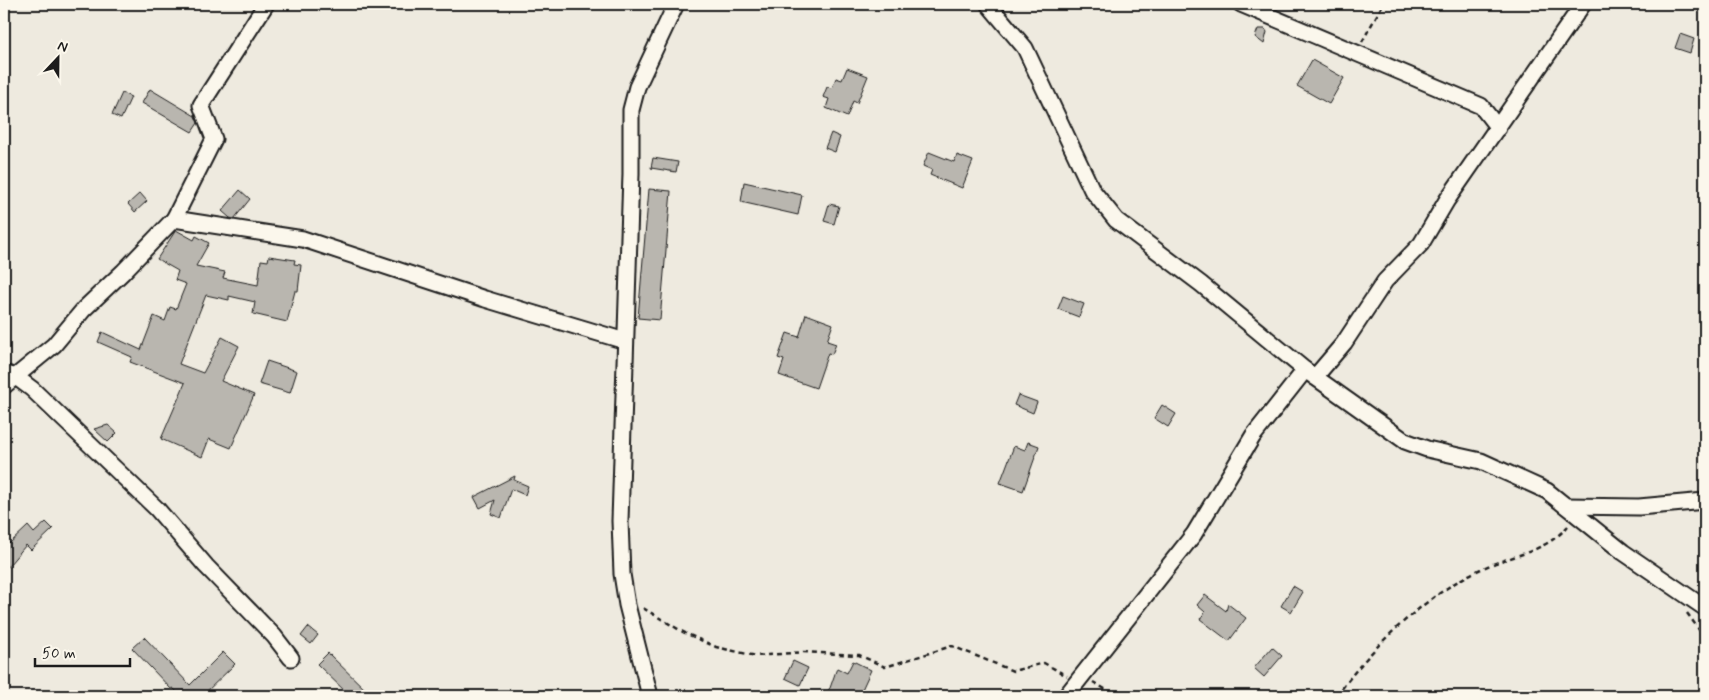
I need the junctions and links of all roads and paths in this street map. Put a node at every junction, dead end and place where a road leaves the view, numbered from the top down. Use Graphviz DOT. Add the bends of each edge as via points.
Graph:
graph roads {
  1 [pos="266,4"];
  2 [pos="676,4"];
  3 [pos="988,4"];
  4 [pos="1240,4"];
  5 [pos="1383,4"];
  6 [pos="1583,4"];
  7 [pos="1348,51"];
  8 [pos="1498,128"];
  9 [pos="174,219"];
  10 [pos="625,341"];
  11 [pos="1310,373"];
  12 [pos="8,379"];
  13 [pos="1705,501"];
  14 [pos="1572,511"];
  15 [pos="626,599"];
  16 [pos="1705,608"];
  17 [pos="290,658"];
  18 [pos="1079,679"];
  19 [pos="650,696"];
  20 [pos="1066,696"];
  21 [pos="1117,696"];
  22 [pos="1337,696"];
  1 -- 9 [label="street" via="201,105 214,139"];
  2 -- 10 [label="street" via="637,87 631,110"];
  3 -- 11 [label="street" via="1025,48 1092,190 1116,220"];
  4 -- 7 [label="street"];
  5 -- 7 [label="path" via="1362,42"];
  6 -- 8 [label="street"];
  7 -- 8 [label="street" via="1481,106"];
  8 -- 11 [label="street" via="1447,200 1422,244 1385,281 1344,343"];
  9 -- 10 [label="street" via="302,239"];
  9 -- 12 [label="street" via="84,309 54,345"];
  10 -- 15 [label="street" via="620,521"];
  11 -- 14 [label="street" via="1406,441 1481,461 1548,491"];
  11 -- 18 [label="street" via="1254,436 1194,534"];
  12 -- 17 [label="street" via="32,389 157,509 206,566 274,636"];
  13 -- 14 [label="street"];
  14 -- 16 [label="street" via="1623,552"];
  14 -- 22 [label="path" via="1556,539 1527,554 1482,568 1434,596 1378,647"];
  15 -- 18 [label="path" via="683,632 716,646 756,656 804,652 859,655 885,667 952,646 1013,671 1044,663"];
  15 -- 19 [label="street"];
  18 -- 20 [label="street"];
  18 -- 21 [label="path"];
}
